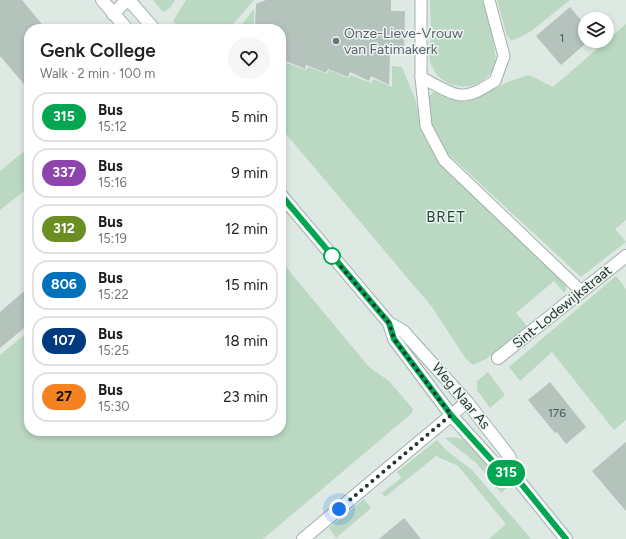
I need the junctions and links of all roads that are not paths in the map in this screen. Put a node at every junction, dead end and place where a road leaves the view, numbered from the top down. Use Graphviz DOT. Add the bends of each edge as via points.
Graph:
graph roads {
  1 [pos="102,0"];
  2 [pos="128,0"];
  3 [pos="421,0"];
  4 [pos="489,0"];
  5 [pos="113,14"];
  6 [pos="122,24"];
  7 [pos="150,24"];
  8 [pos="421,77"];
  9 [pos="286,201"];
  10 [pos="626,256"];
  11 [pos="582,292"];
  12 [pos="389,323"];
  13 [pos="498,358"];
  14 [pos="467,402"];
  15 [pos="451,415"];
  16 [pos="519,481"];
  17 [pos="303,539"];
  18 [pos="566,539"];
  1 -- 5 [label="main road"];
  2 -- 5 [label="main road"];
  2 -- 7 [label="main road"];
  3 -- 8 [label="lane"];
  4 -- 8 [label="lane" via="504,56 495,81 476,92 460,95"];
  5 -- 6 [label="main road"];
  8 -- 11 [label="lane" via="426,126 444,160"];
  9 -- 12 [label="main road, Weg Naar As"];
  10 -- 11 [label="main road, Sint-Lodewijkstraat"];
  11 -- 13 [label="main road, Sint-Lodewijkstraat"];
  12 -- 14 [label="main road, Weg Naar As" via="403,331"];
  12 -- 15 [label="main road, Weg Naar As" via="394,339"];
  14 -- 15 [label="main road"];
  14 -- 16 [label="main road, Weg Naar As" via="509,456"];
  15 -- 16 [label="main road, Weg Naar As" via="497,466"];
  15 -- 17 [label="main road"];
  16 -- 18 [label="main road, Weg Naar As"];
}
